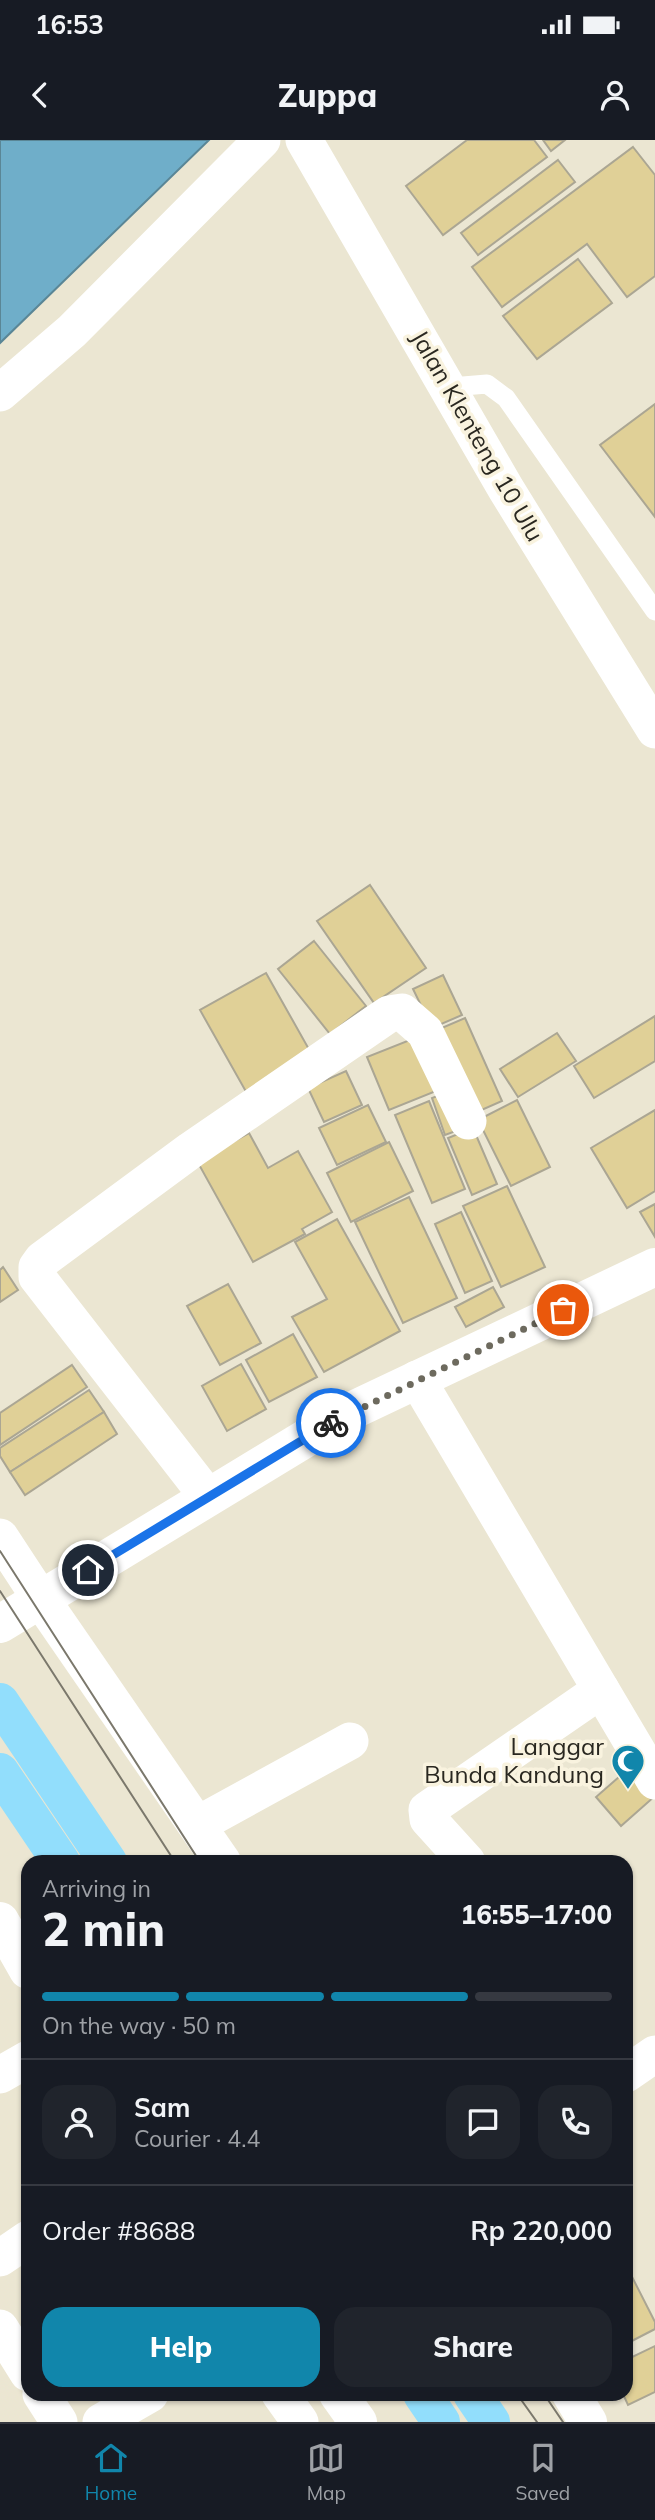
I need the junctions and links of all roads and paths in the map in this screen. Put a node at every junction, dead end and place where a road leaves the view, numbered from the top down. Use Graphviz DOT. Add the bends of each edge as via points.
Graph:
graph roads {
  1 [pos="262,140"];
  2 [pos="304,140"];
  3 [pos="450,392"];
  4 [pos="0,393"];
  5 [pos="655,611"];
  6 [pos="655,730"];
  7 [pos="468,1121"];
  8 [pos="655,1267"];
  9 [pos="417,1379"];
  10 [pos="208,1497"];
  11 [pos="0,1537"];
  12 [pos="40,1598"];
  13 [pos="0,1625"];
  14 [pos="601,1690"];
  15 [pos="0,1702"];
  16 [pos="350,1741"];
  17 [pos="0,1772"];
  18 [pos="655,1781"];
  19 [pos="197,1825"];
  20 [pos="56,1855"];
  21 [pos="103,1855"];
  22 [pos="217,1855"];
  23 [pos="461,1855"];
  24 [pos="0,1921"];
  25 [pos="21,1958"];
  26 [pos="21,2063"];
  27 [pos="0,2076"];
  28 [pos="21,2244"];
  29 [pos="0,2258"];
  30 [pos="0,2328"];
  31 [pos="21,2362"];
  32 [pos="46,2401"];
  33 [pos="138,2401"];
  34 [pos="285,2401"];
  35 [pos="343,2401"];
  36 [pos="427,2401"];
  37 [pos="477,2401"];
  38 [pos="575,2401"];
  39 [pos="59,2422"];
  40 [pos="101,2422"];
  41 [pos="300,2422"];
  42 [pos="358,2422"];
  43 [pos="441,2422"];
  44 [pos="491,2422"];
  45 [pos="587,2422"];
  1 -- 4 [label="street" via="72,331"];
  2 -- 3 [label="street, Jalan Klenteng 10 Ulu"];
  3 -- 5 [label="lane" via="487,384 506,398"];
  3 -- 6 [label="street, Jalan Klenteng 10 Ulu"];
  7 -- 10 [label="street" via="425,1032 402,1012 388,1014 42,1260 37,1277"];
  8 -- 9 [label="street"];
  9 -- 10 [label="street" via="349,1412"];
  9 -- 14 [label="street"];
  10 -- 12 [label="street"];
  11 -- 12 [label="street"];
  12 -- 13 [label="street"];
  12 -- 19 [label="street"];
  14 -- 18 [label="street"];
  14 -- 23 [label="street" via="428,1810 428,1819"];
  15 -- 21 [label="highway"];
  16 -- 19 [label="street"];
  17 -- 20 [label="highway"];
  19 -- 22 [label="street"];
  24 -- 25 [label="street"];
  26 -- 27 [label="street"];
  28 -- 29 [label="street"];
  30 -- 31 [label="street"];
  32 -- 39 [label="street"];
  33 -- 40 [label="street"];
  34 -- 41 [label="street"];
  35 -- 42 [label="street"];
  36 -- 43 [label="highway"];
  37 -- 44 [label="highway"];
  38 -- 45 [label="street"];
}
